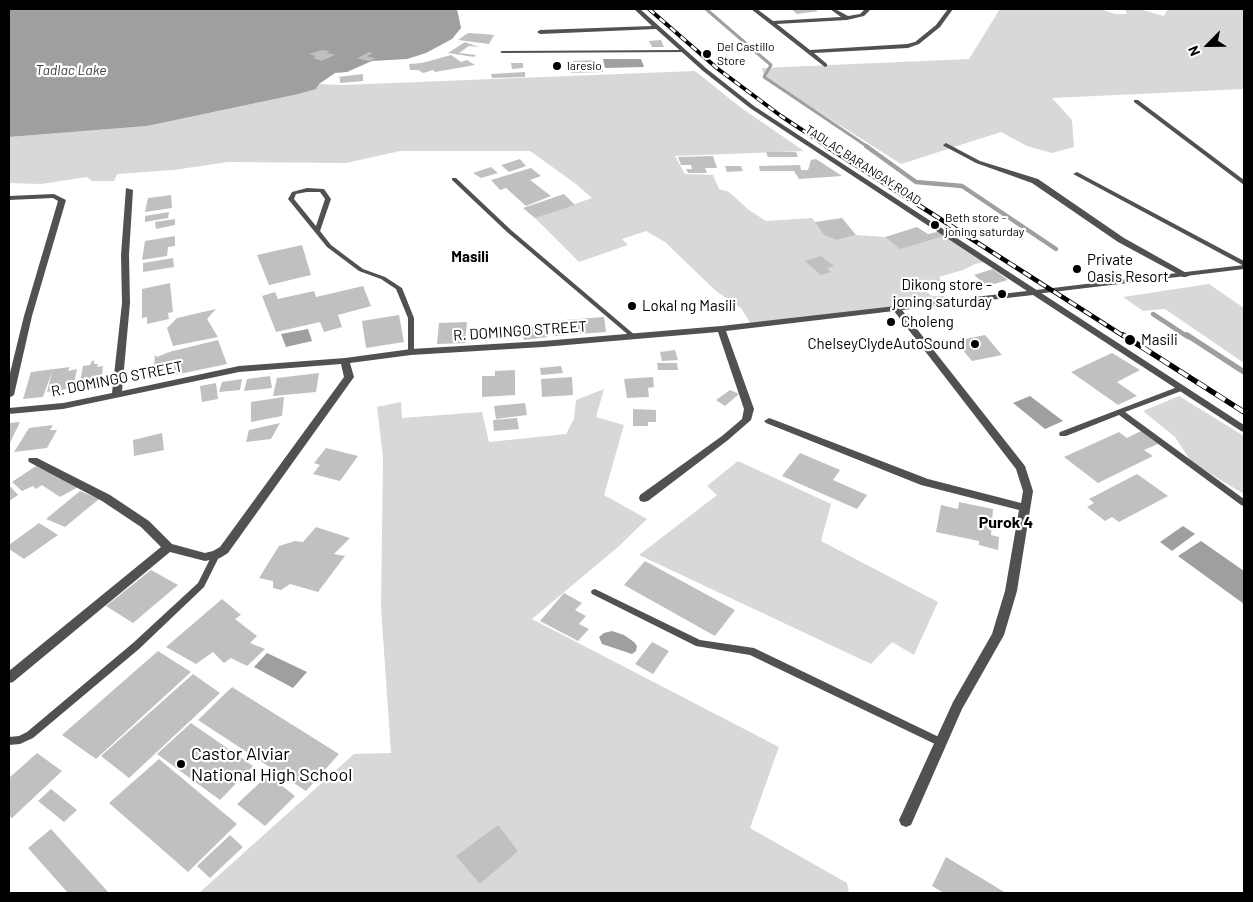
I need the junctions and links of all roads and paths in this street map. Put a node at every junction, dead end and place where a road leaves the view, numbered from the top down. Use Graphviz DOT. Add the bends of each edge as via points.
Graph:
graph roads {
  1 [pos="637,9"];
  2 [pos="754,9"];
  3 [pos="832,9"];
  4 [pos="868,9"];
  5 [pos="950,9"];
  6 [pos="847,18"];
  7 [pos="773,23"];
  8 [pos="657,27"];
  9 [pos="540,32"];
  10 [pos="683,51"];
  11 [pos="502,52"];
  12 [pos="810,52"];
  13 [pos="825,65"];
  14 [pos="1136,101"];
  15 [pos="946,146"];
  16 [pos="1077,174"];
  17 [pos="454,179"];
  18 [pos="1244,183"];
  19 [pos="129,190"];
  20 [pos="9,198"];
  21 [pos="317,231"];
  22 [pos="1244,266"];
  23 [pos="1186,275"];
  24 [pos="1036,292"];
  25 [pos="897,309"];
  26 [pos="721,329"];
  27 [pos="634,337"];
  28 [pos="411,352"];
  29 [pos="345,361"];
  30 [pos="1182,388"];
  31 [pos="117,394"];
  32 [pos="9,395"];
  33 [pos="9,411"];
  34 [pos="1120,412"];
  35 [pos="770,421"];
  36 [pos="1244,429"];
  37 [pos="1063,434"];
  38 [pos="33,460"];
  39 [pos="644,498"];
  40 [pos="1244,503"];
  41 [pos="1026,508"];
  42 [pos="168,546"];
  43 [pos="216,555"];
  44 [pos="595,592"];
  45 [pos="9,678"];
  46 [pos="9,741"];
  47 [pos="940,742"];
  48 [pos="906,820"];
  1 -- 8 [label="street, TADLAC BARANGAY ROAD"];
  2 -- 7 [label="street"];
  3 -- 6 [label="street"];
  4 -- 6 [label="street" via="862,15"];
  5 -- 12 [label="street" via="938,26 908,46"];
  6 -- 7 [label="street"];
  7 -- 12 [label="street"];
  8 -- 9 [label="street"];
  8 -- 10 [label="street, TADLAC BARANGAY ROAD"];
  10 -- 11 [label="lane"];
  10 -- 24 [label="street, TADLAC BARANGAY ROAD" via="752,107"];
  12 -- 13 [label="street"];
  14 -- 18 [label="street"];
  15 -- 23 [label="street" via="978,162 1035,181 1121,240"];
  16 -- 22 [label="street"];
  17 -- 27 [label="lane" via="509,231"];
  19 -- 31 [label="street" via="126,303"];
  20 -- 32 [label="street" via="54,196 62,200"];
  21 -- 21 [label="lane" via="328,199 322,190 294,194 291,199"];
  21 -- 28 [label="lane" via="328,246 360,270 399,288 411,318"];
  22 -- 23 [label="street, R. DOMINGO STREET"];
  23 -- 24 [label="street, R. DOMINGO STREET"];
  24 -- 25 [label="street, R. DOMINGO STREET"];
  24 -- 30 [label="street, TADLAC BARANGAY ROAD"];
  25 -- 26 [label="street, R. DOMINGO STREET"];
  25 -- 41 [label="street" via="1021,468 1028,491"];
  26 -- 27 [label="street, R. DOMINGO STREET"];
  26 -- 39 [label="street" via="749,409 746,420"];
  27 -- 28 [label="street, R. DOMINGO STREET"];
  28 -- 29 [label="street, R. DOMINGO STREET"];
  29 -- 31 [label="street, R. DOMINGO STREET" via="239,369"];
  29 -- 43 [label="street" via="349,378 224,550"];
  30 -- 34 [label="lane"];
  30 -- 36 [label="street, TADLAC BARANGAY ROAD"];
  31 -- 33 [label="street, R. DOMINGO STREET" via="63,406"];
  34 -- 37 [label="lane"];
  34 -- 40 [label="lane"];
  35 -- 41 [label="street" via="925,482"];
  38 -- 42 [label="street" via="114,503 145,524"];
  41 -- 47 [label="street" via="998,635"];
  42 -- 43 [label="street" via="205,557"];
  42 -- 45 [label="street"];
  43 -- 46 [label="lane" via="201,585 136,646 30,735"];
  44 -- 47 [label="lane" via="699,643 750,651"];
  47 -- 48 [label="street"];
}
